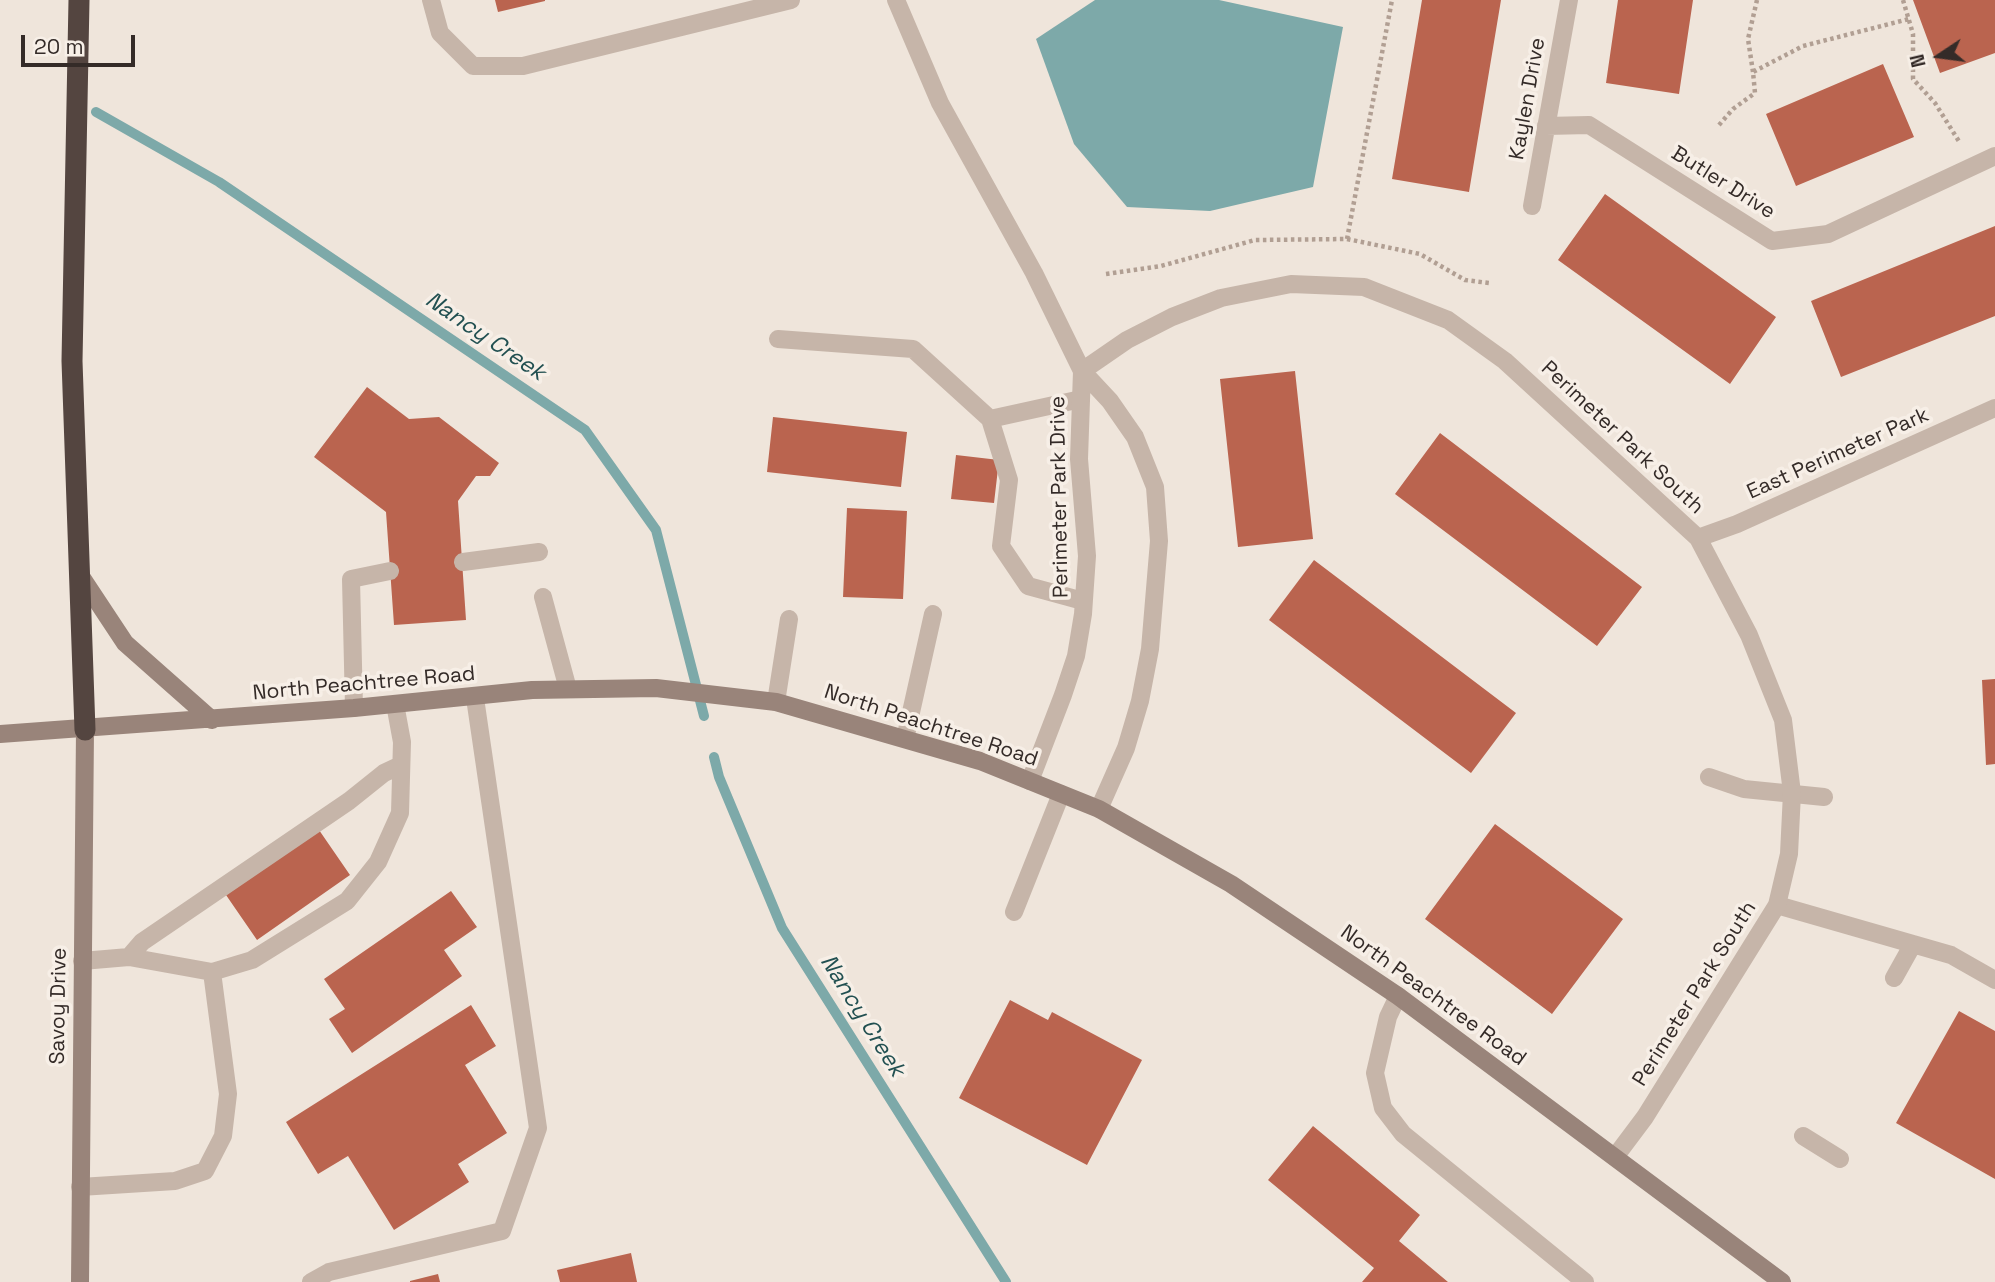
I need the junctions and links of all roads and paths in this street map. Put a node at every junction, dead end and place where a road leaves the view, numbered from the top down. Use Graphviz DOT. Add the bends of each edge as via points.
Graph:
graph roads {
  1 [pos="79,0"];
  2 [pos="431,0"];
  3 [pos="791,0"];
  4 [pos="897,0"];
  5 [pos="1392,0"];
  6 [pos="1569,0"];
  7 [pos="1757,0"];
  8 [pos="1903,0"];
  9 [pos="1909,19"];
  10 [pos="1753,72"];
  11 [pos="1719,125"];
  12 [pos="1546,126"];
  13 [pos="1964,150"];
  14 [pos="1995,156"];
  15 [pos="1532,206"];
  16 [pos="1347,239"];
  17 [pos="1105,274"];
  18 [pos="1489,283"];
  19 [pos="778,340"];
  20 [pos="1082,371"];
  21 [pos="1081,399"];
  22 [pos="1995,408"];
  23 [pos="990,419"];
  24 [pos="1698,538"];
  25 [pos="539,552"];
  26 [pos="463,562"];
  27 [pos="390,571"];
  28 [pos="80,575"];
  29 [pos="543,597"];
  30 [pos="1083,601"];
  31 [pos="933,614"];
  32 [pos="789,619"];
  33 [pos="568,689"];
  34 [pos="475,698"];
  35 [pos="776,702"];
  36 [pos="395,704"];
  37 [pos="354,708"];
  38 [pos="212,720"];
  39 [pos="85,730"];
  40 [pos="0,734"];
  41 [pos="905,739"];
  42 [pos="401,765"];
  43 [pos="1709,777"];
  44 [pos="1030,781"];
  45 [pos="1792,793"];
  46 [pos="1061,794"];
  47 [pos="1824,797"];
  48 [pos="1099,809"];
  49 [pos="1777,905"];
  50 [pos="1014,912"];
  51 [pos="1913,944"];
  52 [pos="129,957"];
  53 [pos="82,961"];
  54 [pos="212,972"];
  55 [pos="1894,978"];
  56 [pos="1995,980"];
  57 [pos="1398,996"];
  58 [pos="1803,1136"];
  59 [pos="1615,1157"];
  60 [pos="1840,1159"];
  61 [pos="80,1187"];
  62 [pos="80,1282"];
  63 [pos="312,1282"];
  64 [pos="1585,1282"];
  65 [pos="1782,1282"];
  1 -- 28 [label="highway" via="72,361"];
  2 -- 3 [label="street" via="440,33 473,66 523,66"];
  4 -- 20 [label="street, Perimeter Park Drive" via="940,103"];
  5 -- 16 [label="path"];
  6 -- 12 [label="street, Kaylen Drive"];
  7 -- 10 [label="path" via="1748,39"];
  8 -- 9 [label="path"];
  9 -- 10 [label="path" via="1804,46"];
  9 -- 13 [label="path" via="1913,79 1935,103"];
  10 -- 11 [label="path" via="1755,93"];
  12 -- 14 [label="street, Butler Drive" via="1589,125 1772,241 1828,234"];
  12 -- 15 [label="street, Kaylen Drive"];
  16 -- 17 [label="path" via="1255,240 1161,266"];
  16 -- 18 [label="path" via="1420,254 1465,280"];
  19 -- 23 [label="street" via="913,349"];
  20 -- 21 [label="street, Perimeter Park Drive"];
  20 -- 24 [label="street, Perimeter Park South" via="1127,340 1222,298 1291,284 1364,287 1448,320 1505,361"];
  20 -- 48 [label="street, Perimeter Park Drive" via="1110,401 1147,462 1155,487 1159,541 1157,594 1140,701 1126,748"];
  21 -- 23 [label="street"];
  21 -- 30 [label="street, Perimeter Park Drive" via="1079,458 1087,556"];
  22 -- 24 [label="street, East Perimeter Park"];
  23 -- 30 [label="street" via="1009,480 1001,546 1028,586"];
  24 -- 45 [label="street, Perimeter Park South" via="1749,635 1783,720"];
  25 -- 26 [label="street"];
  27 -- 37 [label="street" via="351,579"];
  28 -- 38 [label="street" via="125,643"];
  28 -- 39 [label="highway"];
  29 -- 33 [label="street"];
  30 -- 44 [label="street, Perimeter Park Drive" via="1076,656"];
  31 -- 41 [label="street"];
  32 -- 35 [label="street"];
  33 -- 34 [label="street, North Peachtree Road"];
  33 -- 35 [label="street, North Peachtree Road" via="671,689"];
  34 -- 36 [label="street, North Peachtree Road"];
  34 -- 63 [label="street" via="538,1128 502,1231 329,1272"];
  35 -- 41 [label="street, North Peachtree Road"];
  36 -- 37 [label="street, North Peachtree Road"];
  36 -- 42 [label="street"];
  37 -- 38 [label="street, North Peachtree Road"];
  38 -- 39 [label="street, North Peachtree Road"];
  39 -- 40 [label="street, North Peachtree Road"];
  39 -- 53 [label="street, Savoy Drive"];
  41 -- 44 [label="street, North Peachtree Road"];
  42 -- 52 [label="street" via="384,772 142,942"];
  42 -- 54 [label="street" via="400,813 378,862 347,901 252,960"];
  43 -- 45 [label="street" via="1744,789"];
  44 -- 46 [label="street, North Peachtree Road"];
  45 -- 47 [label="street"];
  45 -- 49 [label="street, Perimeter Park South" via="1789,854"];
  46 -- 48 [label="street, North Peachtree Road"];
  46 -- 50 [label="street"];
  48 -- 57 [label="street, North Peachtree Road" via="1231,884"];
  49 -- 51 [label="street"];
  49 -- 59 [label="street, Perimeter Park South" via="1645,1117"];
  51 -- 55 [label="street"];
  51 -- 56 [label="street" via="1951,955"];
  52 -- 53 [label="street"];
  52 -- 54 [label="street"];
  53 -- 61 [label="street, Savoy Drive"];
  54 -- 61 [label="street" via="228,1094 223,1136 205,1171 175,1181"];
  57 -- 59 [label="street, North Peachtree Road"];
  57 -- 64 [label="street" via="1374,1073 1383,1108 1403,1133"];
  58 -- 60 [label="street"];
  59 -- 65 [label="street, North Peachtree Road"];
  61 -- 62 [label="street, Savoy Drive"];
}
